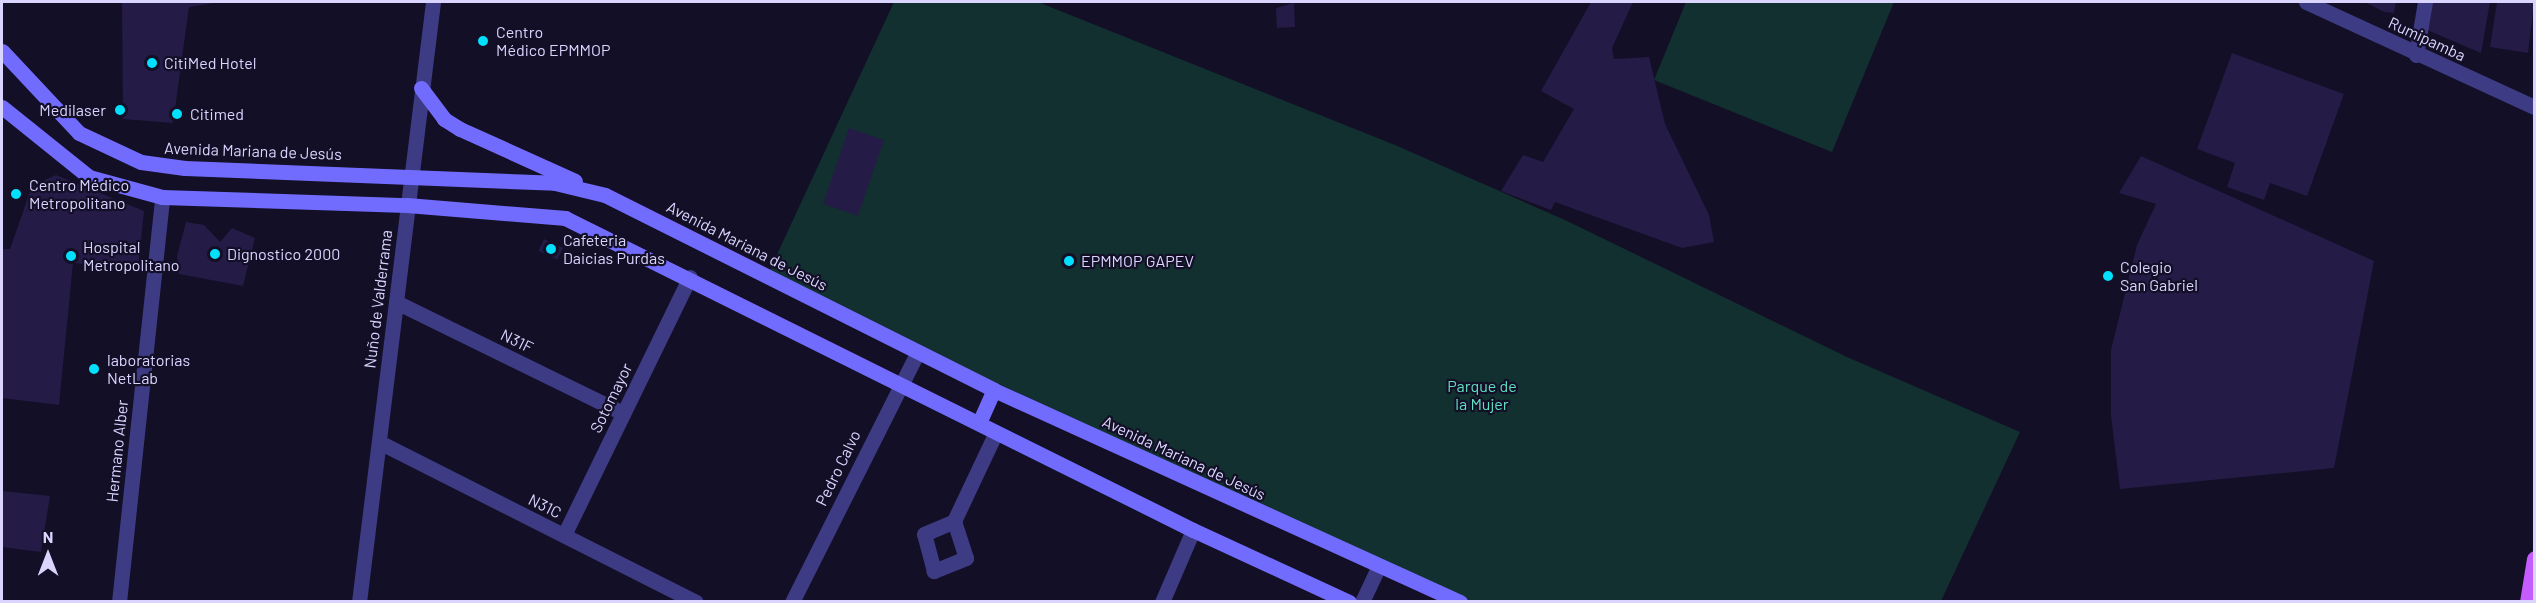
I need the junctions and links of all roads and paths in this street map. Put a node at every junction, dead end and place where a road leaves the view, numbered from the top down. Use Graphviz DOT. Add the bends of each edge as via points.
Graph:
graph roads {
  1 [pos="433,2"];
  2 [pos="2306,2"];
  3 [pos="2425,2"];
  4 [pos="2,51"];
  5 [pos="2416,55"];
  6 [pos="421,88"];
  7 [pos="2,107"];
  8 [pos="2535,107"];
  9 [pos="411,175"];
  10 [pos="605,195"];
  11 [pos="162,197"];
  12 [pos="407,205"];
  13 [pos="690,277"];
  14 [pos="396,302"];
  15 [pos="918,352"];
  16 [pos="900,384"];
  17 [pos="994,390"];
  18 [pos="623,413"];
  19 [pos="979,423"];
  20 [pos="996,432"];
  21 [pos="379,442"];
  22 [pos="954,521"];
  23 [pos="1193,530"];
  24 [pos="564,535"];
  25 [pos="2535,559"];
  26 [pos="1378,567"];
  27 [pos="119,602"];
  28 [pos="359,602"];
  29 [pos="696,602"];
  30 [pos="792,602"];
  31 [pos="1162,602"];
  32 [pos="1349,602"];
  33 [pos="1362,602"];
  34 [pos="1460,602"];
  35 [pos="2527,602"];
  1 -- 6 [label="street, Nuño de Valderrama"];
  2 -- 5 [label="street, Rumipamba"];
  3 -- 5 [label="street"];
  4 -- 9 [label="main road, Avenida Mariana de Jesús" via="79,133 120,156 185,168"];
  5 -- 8 [label="street, Rumipamba"];
  6 -- 9 [label="street, Nuño de Valderrama"];
  6 -- 10 [label="main road" via="444,119 460,129"];
  7 -- 11 [label="main road" via="89,177"];
  9 -- 10 [label="main road, Avenida Mariana de Jesús" via="555,183"];
  9 -- 12 [label="street, Nuño de Valderrama"];
  10 -- 15 [label="main road, Avenida Mariana de Jesús"];
  11 -- 12 [label="main road"];
  11 -- 27 [label="street, Hermano Alber"];
  12 -- 13 [label="main road" via="565,218"];
  12 -- 14 [label="street, Nuño de Valderrama"];
  13 -- 16 [label="main road"];
  13 -- 18 [label="street, Sotomayor"];
  14 -- 18 [label="street, N31F"];
  14 -- 21 [label="street, Nuño de Valderrama"];
  15 -- 16 [label="street, Pedro Calvo"];
  15 -- 17 [label="main road, Avenida Mariana de Jesús"];
  16 -- 19 [label="main road"];
  16 -- 30 [label="street, Pedro Calvo"];
  17 -- 19 [label="main road"];
  17 -- 26 [label="main road, Avenida Mariana de Jesús"];
  18 -- 24 [label="street, Sotomayor"];
  19 -- 20 [label="main road"];
  20 -- 22 [label="street"];
  20 -- 23 [label="main road"];
  21 -- 24 [label="street, N31C"];
  21 -- 28 [label="street, Nuño de Valderrama"];
  23 -- 31 [label="street"];
  23 -- 32 [label="main road"];
  24 -- 29 [label="street, N31C"];
  25 -- 35 [label="main road"];
  26 -- 33 [label="street"];
  26 -- 34 [label="main road, Avenida Mariana de Jesús"];
}
